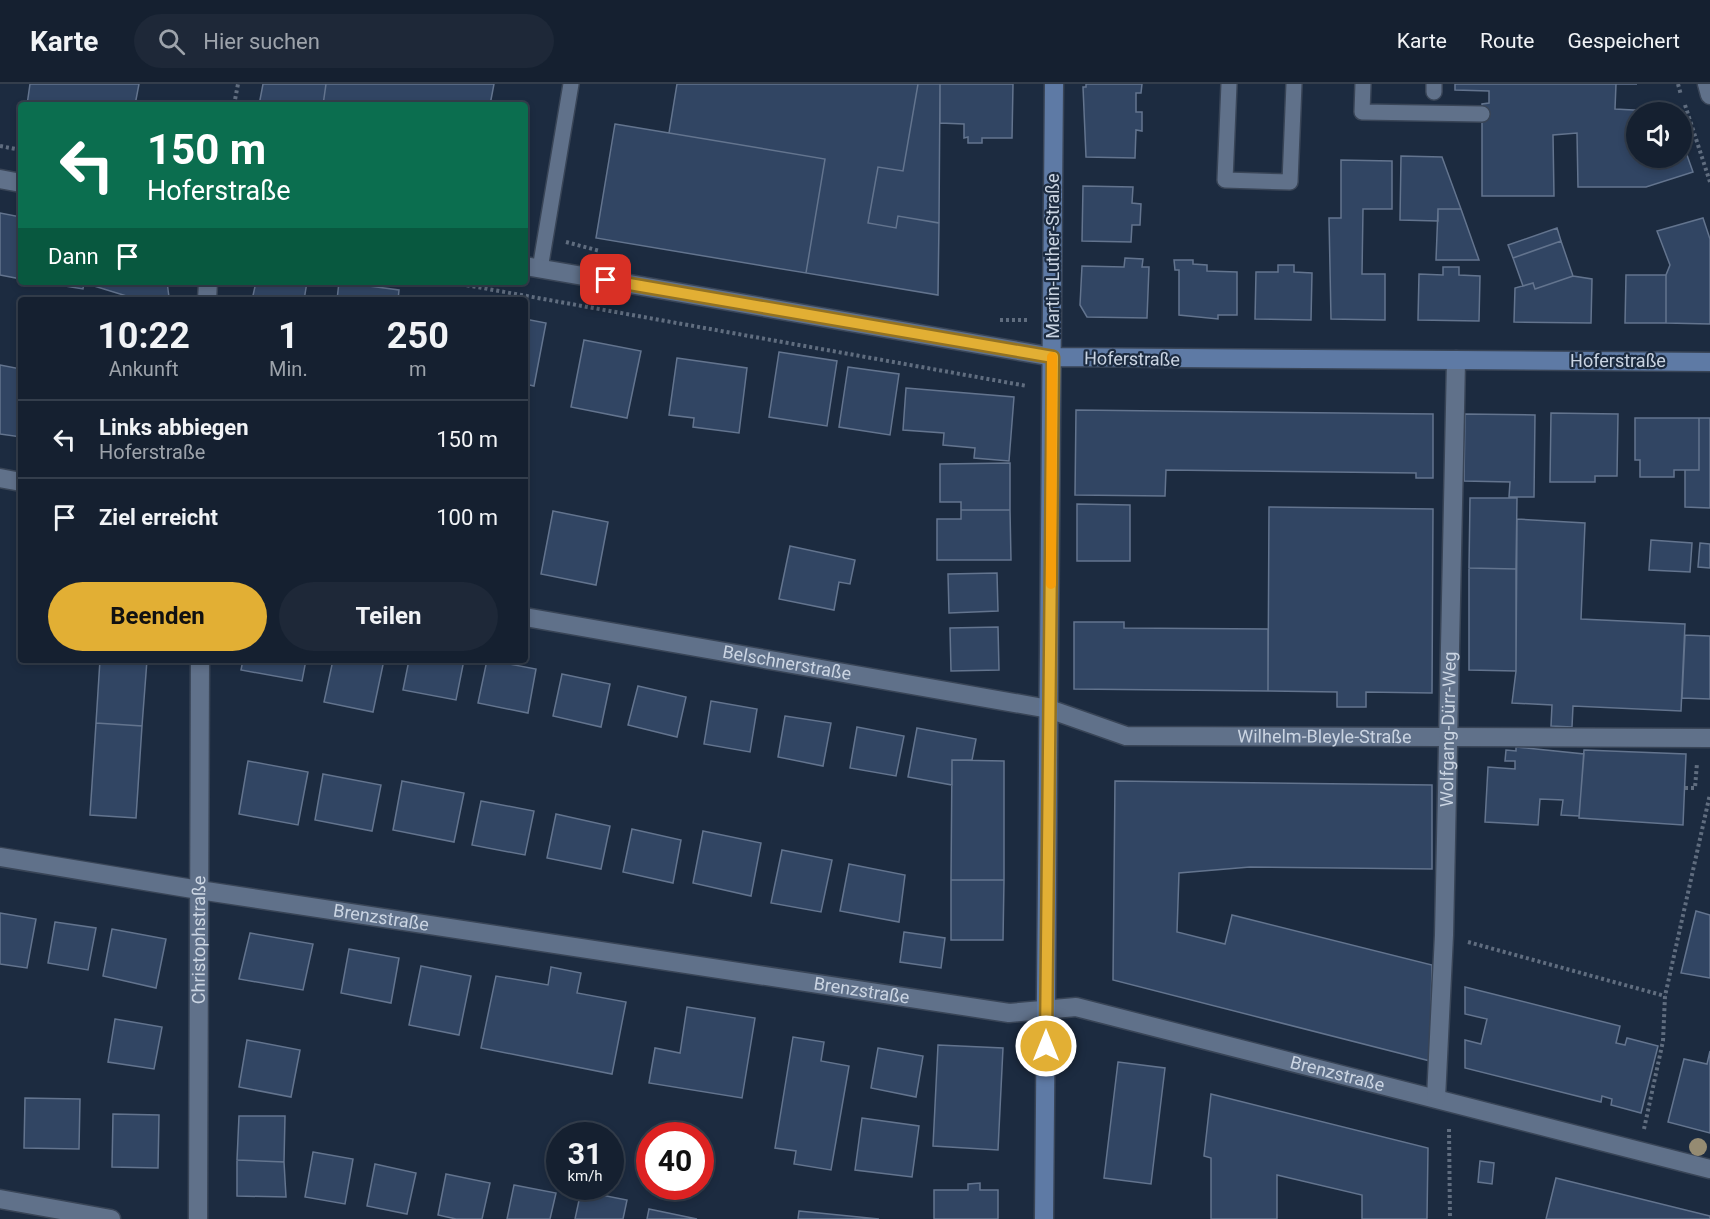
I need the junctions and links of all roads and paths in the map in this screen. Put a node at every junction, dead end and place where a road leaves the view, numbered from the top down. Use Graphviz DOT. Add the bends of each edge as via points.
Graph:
graph roads {
  1 [pos="237,84"];
  2 [pos="572,84"];
  3 [pos="1054,84"];
  4 [pos="1229,84"];
  5 [pos="1294,84"];
  6 [pos="1363,84"];
  7 [pos="1678,84"];
  8 [pos="1707,84"];
  9 [pos="1710,95"];
  10 [pos="234,102"];
  11 [pos="1482,114"];
  12 [pos="0,146"];
  13 [pos="18,149"];
  14 [pos="0,179"];
  15 [pos="18,182"];
  16 [pos="1710,182"];
  17 [pos="545,236"];
  18 [pos="610,253"];
  19 [pos="532,268"];
  20 [pos="466,285"];
  21 [pos="1053,318"];
  22 [pos="999,320"];
  23 [pos="1053,357"];
  24 [pos="1456,360"];
  25 [pos="1710,362"];
  26 [pos="1053,391"];
  27 [pos="0,478"];
  28 [pos="18,481"];
  29 [pos="528,617"];
  30 [pos="201,663"];
  31 [pos="1049,709"];
  32 [pos="1448,737"];
  33 [pos="1710,738"];
  34 [pos="1698,752"];
  35 [pos="1685,788"];
  36 [pos="1710,794"];
  37 [pos="0,857"];
  38 [pos="199,890"];
  39 [pos="1444,935"];
  40 [pos="1665,996"];
  41 [pos="1046,1008"];
  42 [pos="1442,1099"];
  43 [pos="1639,1150"];
  44 [pos="1710,1169"];
  45 [pos="0,1200"];
  46 [pos="111,1219"];
  47 [pos="198,1219"];
  48 [pos="1044,1219"];
  49 [pos="1450,1219"];
  1 -- 10 [label="path"];
  2 -- 17 [label="lane"];
  3 -- 21 [label="street, Martin-Luther-Straße"];
  4 -- 5 [label="lane" via="1225,180 1290,182"];
  6 -- 11 [label="lane" via="1362,112"];
  7 -- 16 [label="path"];
  8 -- 9 [label="street"];
  12 -- 13 [label="path"];
  14 -- 15 [label="street"];
  17 -- 18 [label="path"];
  17 -- 19 [label="lane"];
  19 -- 23 [label="street, Hoferstraße"];
  20 -- 26 [label="path"];
  21 -- 22 [label="path"];
  21 -- 23 [label="street, Martin-Luther-Straße"];
  23 -- 24 [label="street, Hoferstraße"];
  23 -- 26 [label="street, Martin-Luther-Straße"];
  24 -- 25 [label="street, Hoferstraße"];
  24 -- 32 [label="street, Wolfgang-Dürr-Weg"];
  26 -- 31 [label="street, Martin-Luther-Straße"];
  27 -- 28 [label="street"];
  29 -- 31 [label="street, Belschnerstraße"];
  30 -- 38 [label="street, Christophstraße"];
  31 -- 32 [label="street, Wilhelm-Bleyle-Straße" via="1126,736"];
  31 -- 41 [label="street, Martin-Luther-Straße"];
  32 -- 33 [label="street, Wilhelm-Bleyle-Straße"];
  32 -- 39 [label="street, Wolfgang-Dürr-Weg"];
  34 -- 35 [label="path" via="1695,788"];
  36 -- 40 [label="path"];
  37 -- 38 [label="street, Brenzstraße"];
  38 -- 41 [label="street, Brenzstraße" via="1010,1013"];
  38 -- 47 [label="street, Christophstraße"];
  39 -- 40 [label="path"];
  39 -- 42 [label="street, Wolfgang-Dürr-Weg"];
  40 -- 43 [label="path" via="1663,1041"];
  41 -- 42 [label="street, Brenzstraße" via="1076,1007"];
  41 -- 48 [label="street, Martin-Luther-Straße"];
  42 -- 43 [label="street, Brenzstraße"];
  42 -- 49 [label="path"];
  43 -- 44 [label="street, Brenzstraße"];
  45 -- 46 [label="street"];
}
